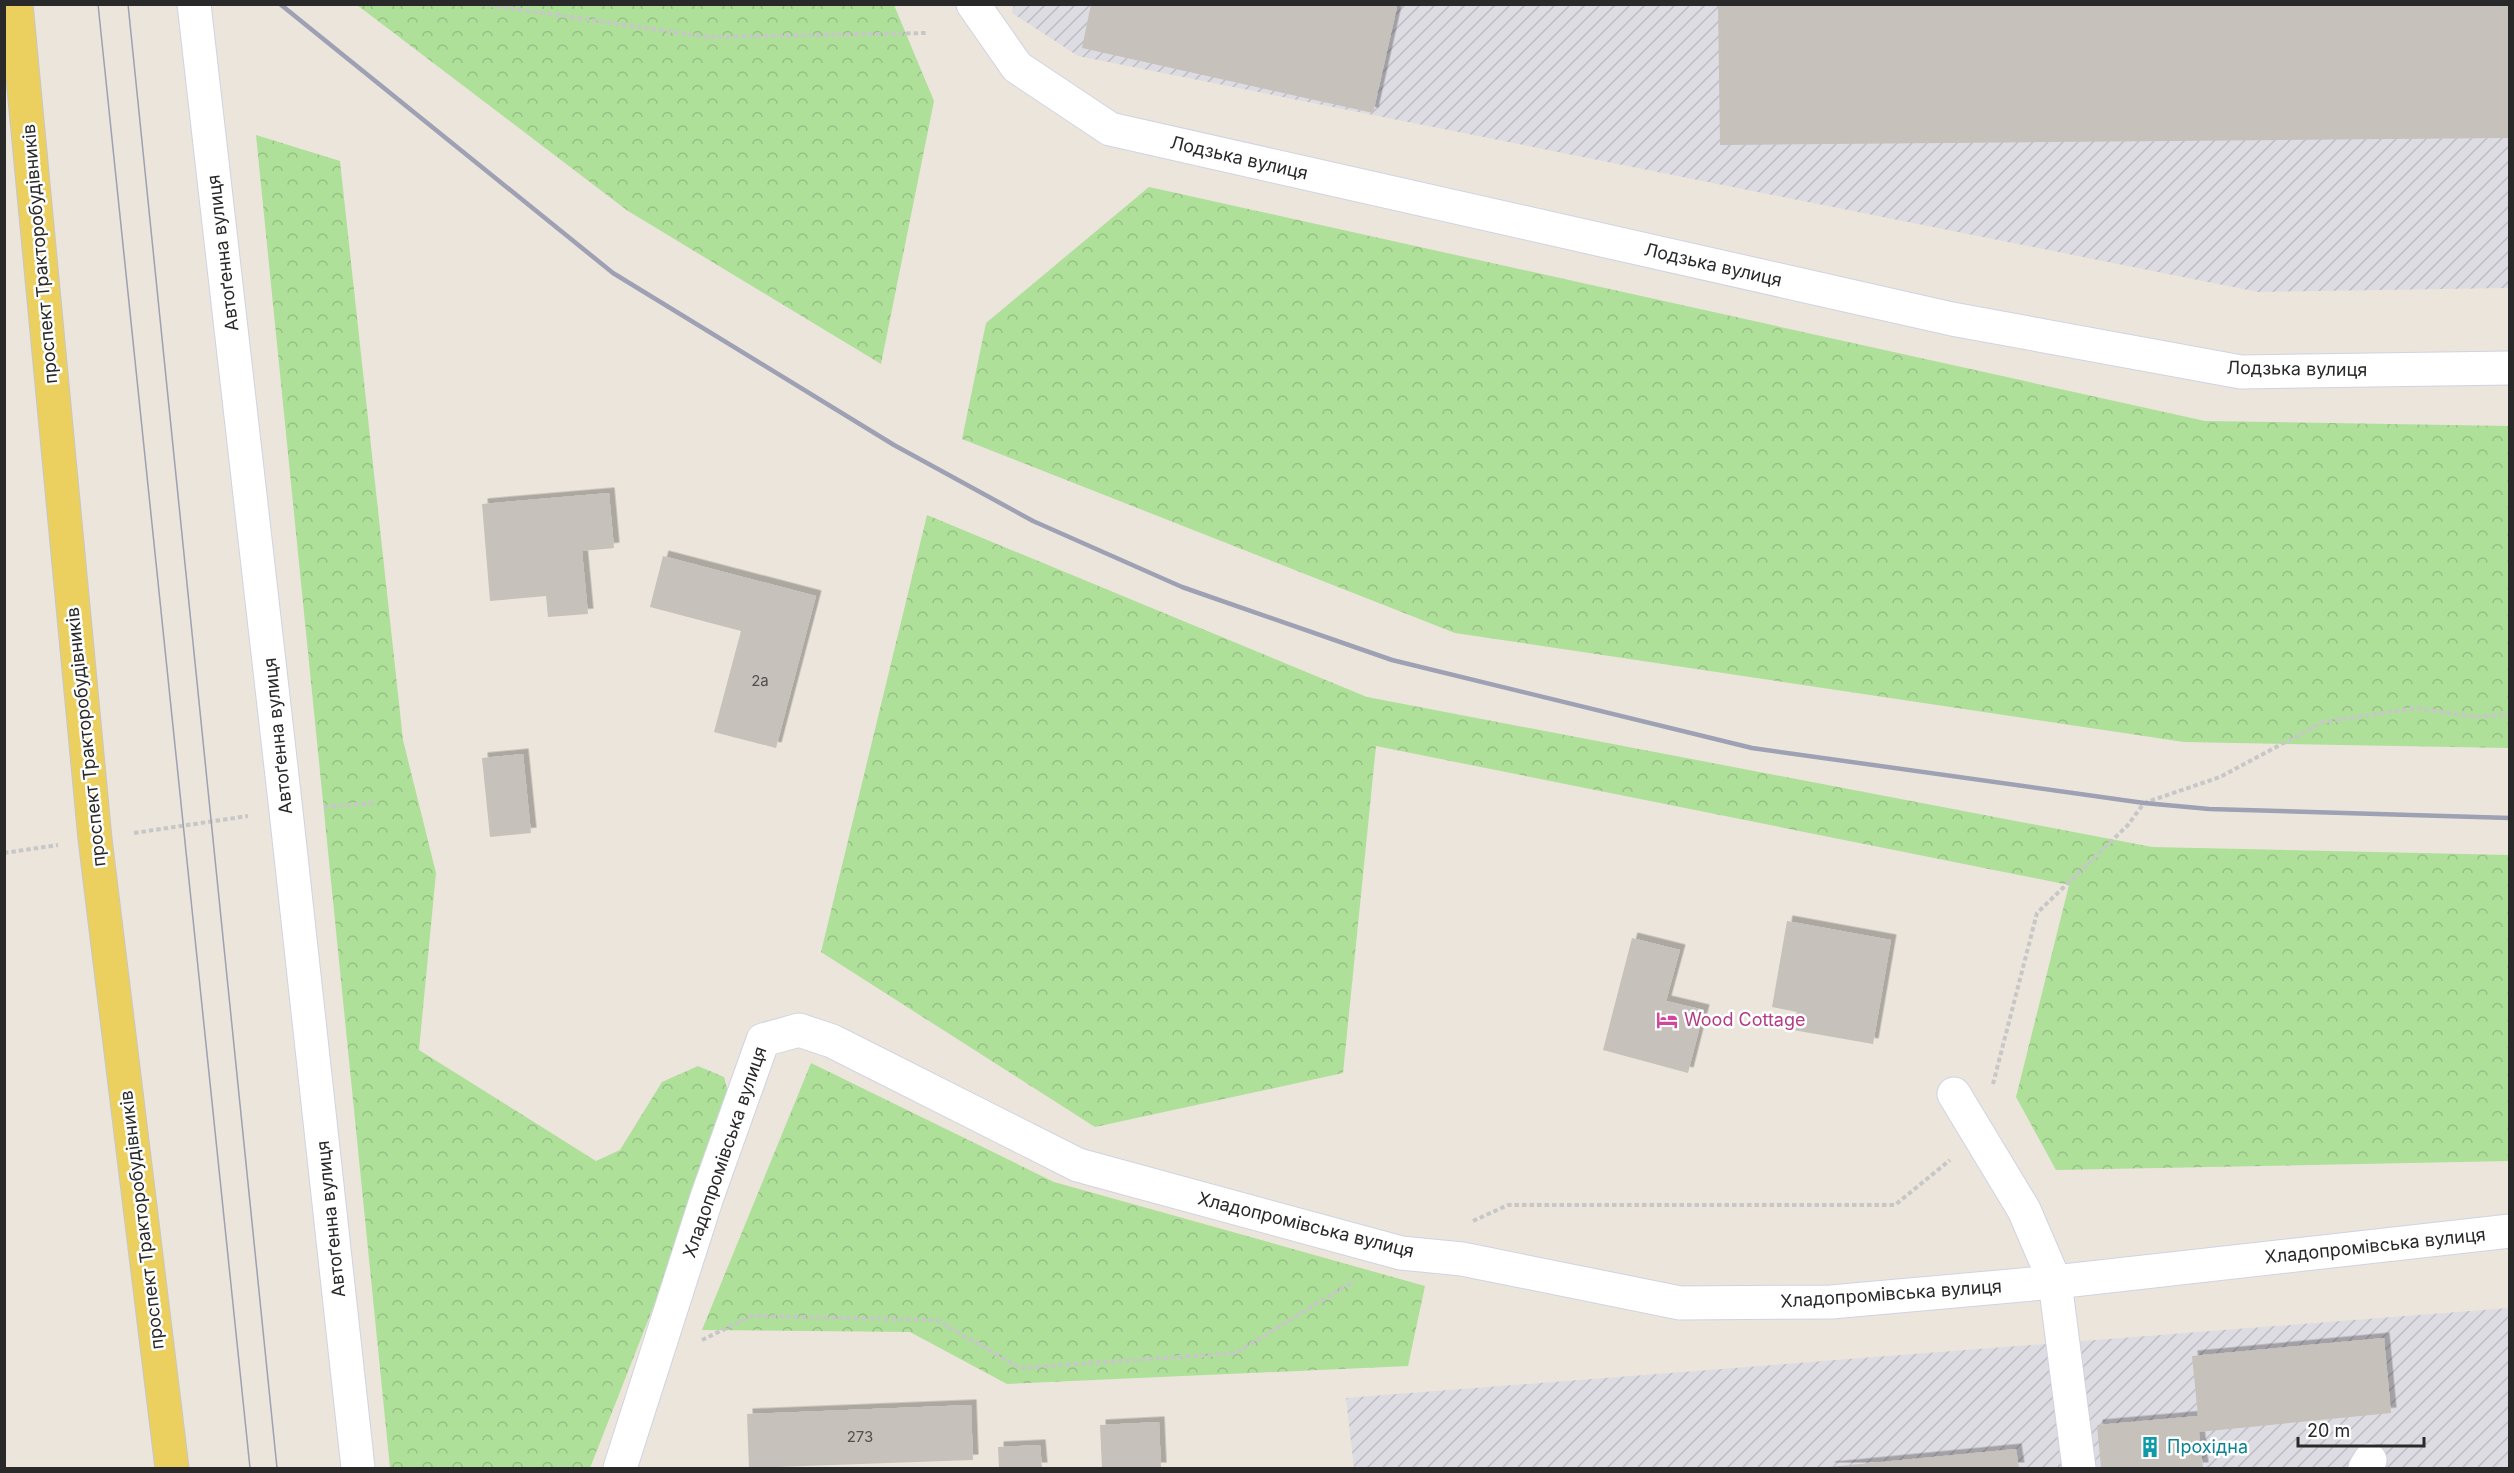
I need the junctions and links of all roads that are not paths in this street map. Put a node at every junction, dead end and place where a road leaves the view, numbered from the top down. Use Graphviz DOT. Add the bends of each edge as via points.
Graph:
graph roads {
  1 [pos="16,4"];
  2 [pos="194,4"];
  3 [pos="973,4"];
  4 [pos="2510,368"];
  5 [pos="1954,1094"];
  6 [pos="2510,1231"];
  7 [pos="2055,1282"];
  8 [pos="172,1468"];
  9 [pos="358,1468"];
  10 [pos="620,1468"];
  11 [pos="2079,1468"];
  1 -- 8 [label="main road, проспект Тракторобудівників" via="95,839"];
  2 -- 9 [label="street, Автоґенна вулиця"];
  3 -- 4 [label="street, Лодзька вулиця" via="1017,67 1110,129 1952,319 2241,372"];
  5 -- 7 [label="street" via="2024,1210"];
  6 -- 7 [label="street, Хладопромівська вулиця"];
  7 -- 10 [label="street, Хладопромівська вулиця" via="1831,1302 1680,1303 1462,1259 1401,1253 1077,1165 832,1041 799,1030 763,1040 707,1197"];
  7 -- 11 [label="street"];
}
